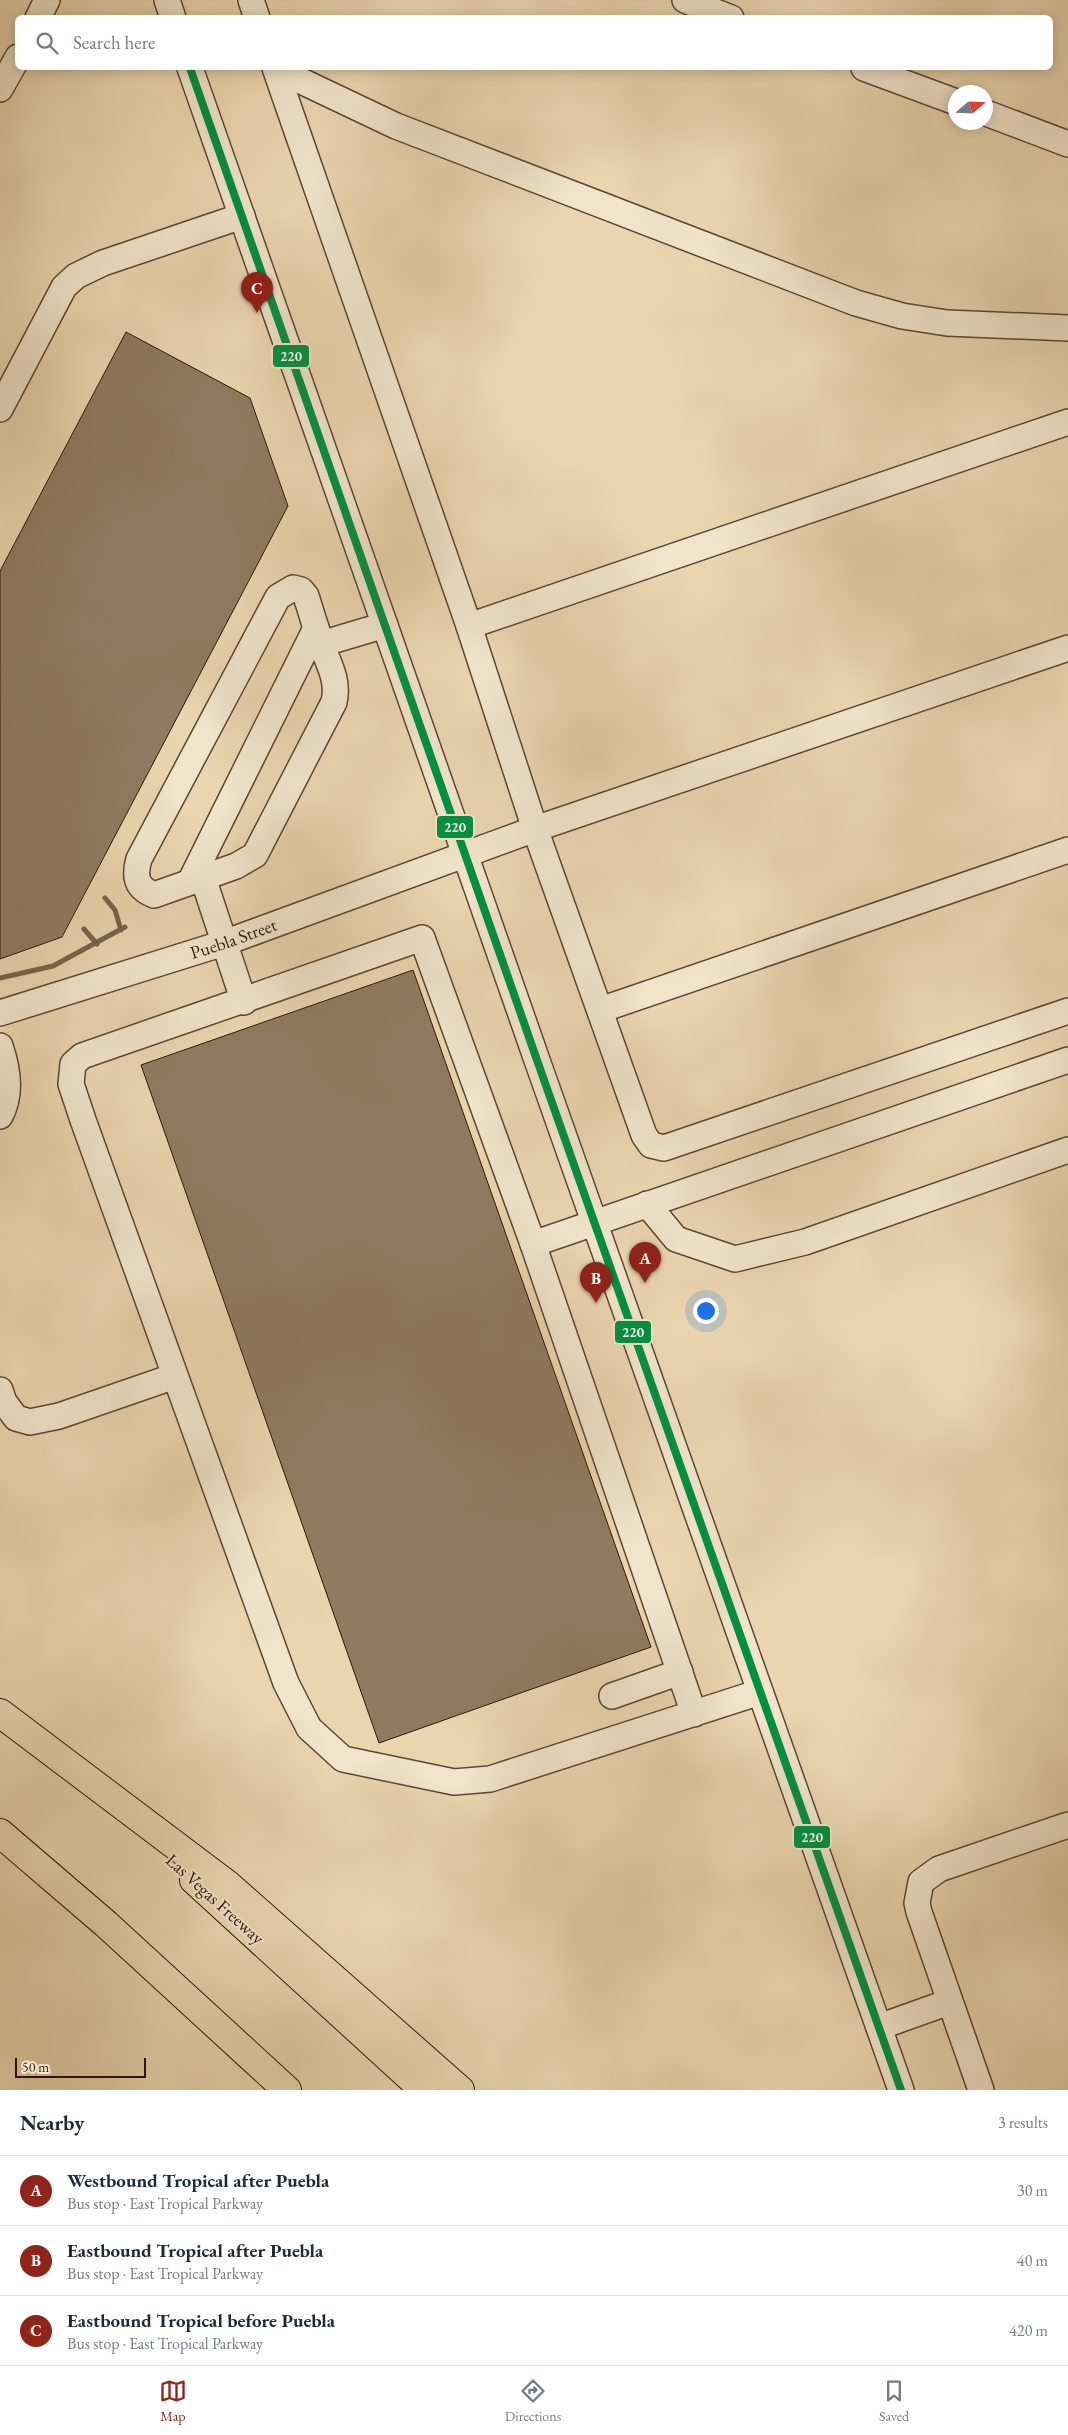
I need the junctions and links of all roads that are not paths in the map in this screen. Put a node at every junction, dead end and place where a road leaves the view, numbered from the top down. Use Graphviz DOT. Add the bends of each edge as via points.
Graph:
graph roads {
  1 [pos="47,0"];
  2 [pos="166,0"];
  3 [pos="251,0"];
  4 [pos="685,0"];
  5 [pos="40,15"];
  6 [pos="172,15"];
  7 [pos="256,15"];
  8 [pos="723,15"];
  9 [pos="15,62"];
  10 [pos="191,70"];
  11 [pos="277,70"];
  12 [pos="280,70"];
  13 [pos="869,70"];
  14 [pos="0,90"];
  15 [pos="948,99"];
  16 [pos="993,116"];
  17 [pos="1068,144"];
  18 [pos="242,216"];
  19 [pos="1068,328"];
  20 [pos="0,409"];
  21 [pos="1068,422"];
  22 [pos="385,625"];
  23 [pos="469,626"];
  24 [pos="319,636"];
  25 [pos="1068,648"];
  26 [pos="535,829"];
  27 [pos="1068,850"];
  28 [pos="465,856"];
  29 [pos="197,880"];
  30 [pos="224,944"];
  31 [pos="244,1002"];
  32 [pos="600,1010"];
  33 [pos="1068,1011"];
  34 [pos="0,1013"];
  35 [pos="0,1046"];
  36 [pos="1068,1060"];
  37 [pos="0,1116"];
  38 [pos="1068,1150"];
  39 [pos="647,1204"];
  40 [pos="594,1222"];
  41 [pos="533,1244"];
  42 [pos="175,1376"];
  43 [pos="0,1390"];
  44 [pos="680,1672"];
  45 [pos="760,1692"];
  46 [pos="612,1696"];
  47 [pos="0,1714"];
  48 [pos="694,1714"];
  49 [pos="1068,1825"];
  50 [pos="0,1833"];
  51 [pos="949,2002"];
  52 [pos="879,2028"];
  53 [pos="288,2090"];
  54 [pos="424,2090"];
  55 [pos="460,2090"];
  56 [pos="901,2090"];
  57 [pos="981,2090"];
  1 -- 5 [label="street"];
  2 -- 6 [label="street"];
  3 -- 7 [label="street"];
  4 -- 8 [label="street"];
  9 -- 14 [label="street"];
  10 -- 18 [label="street"];
  11 -- 23 [label="street"];
  12 -- 19 [label="street" via="396,126 856,303 902,316 947,323"];
  13 -- 15 [label="street"];
  16 -- 17 [label="street"];
  18 -- 20 [label="street" via="103,263 76,276 64,287"];
  18 -- 22 [label="street"];
  21 -- 23 [label="street"];
  22 -- 24 [label="street"];
  22 -- 28 [label="street"];
  23 -- 26 [label="street"];
  24 -- 29 [label="street"];
  24 -- 29 [label="street" via="335,678 337,691 334,702 255,855 246,862"];
  24 -- 29 [label="street" via="301,590 293,588 278,597 136,870 137,882 144,891 154,895"];
  25 -- 26 [label="street, Puebla Street"];
  26 -- 28 [label="street, Puebla Street"];
  26 -- 32 [label="street"];
  27 -- 32 [label="street"];
  28 -- 30 [label="street, Puebla Street"];
  28 -- 40 [label="street"];
  29 -- 30 [label="street"];
  30 -- 31 [label="street"];
  30 -- 34 [label="street, Puebla Street"];
  31 -- 41 [label="street" via="422,938"];
  31 -- 42 [label="street" via="82,1056 73,1064 71,1084"];
  32 -- 33 [label="street" via="644,1135 651,1145 664,1148"];
  35 -- 37 [label="street" via="9,1085"];
  36 -- 39 [label="street"];
  38 -- 39 [label="street" via="805,1242 735,1259 676,1239"];
  39 -- 40 [label="street"];
  40 -- 41 [label="street"];
  40 -- 45 [label="street"];
  41 -- 44 [label="street"];
  42 -- 43 [label="street" via="59,1416 30,1422 16,1418"];
  42 -- 48 [label="street" via="286,1683 309,1728 343,1759 454,1782 490,1779"];
  44 -- 46 [label="street"];
  44 -- 48 [label="street"];
  45 -- 48 [label="street"];
  45 -- 52 [label="street"];
  47 -- 54 [label="highway, Las Vegas Freeway" via="171,1860"];
  47 -- 55 [label="highway" via="222,1880"];
  49 -- 51 [label="street" via="939,1869 921,1882 917,1903"];
  50 -- 53 [label="highway" via="106,1924"];
  51 -- 52 [label="street"];
  51 -- 57 [label="street"];
  52 -- 56 [label="street"];
}
